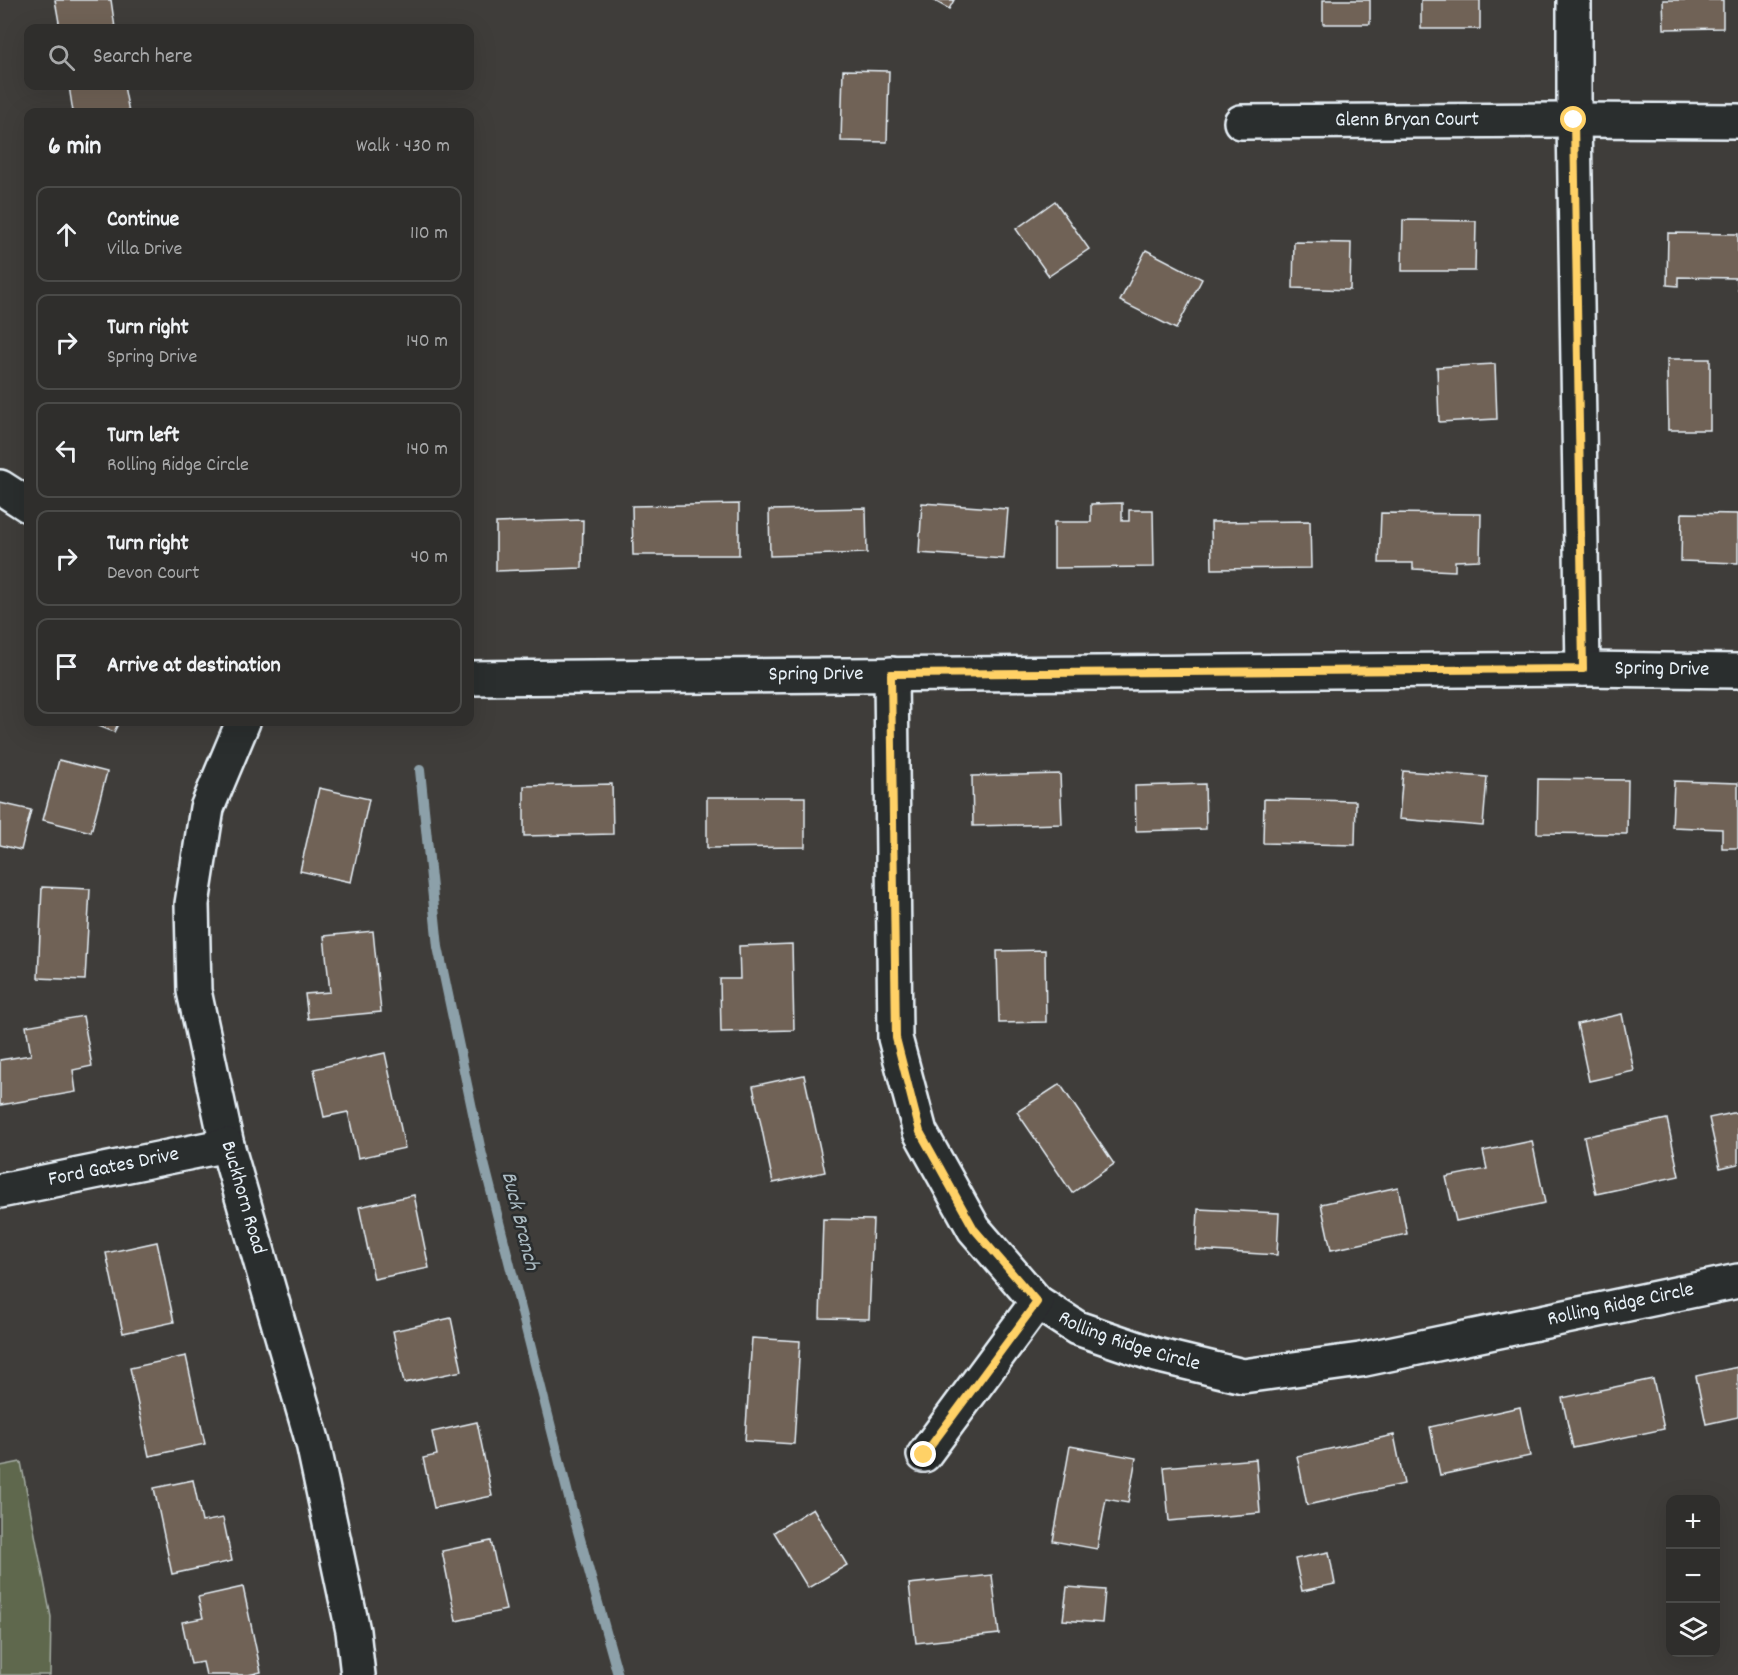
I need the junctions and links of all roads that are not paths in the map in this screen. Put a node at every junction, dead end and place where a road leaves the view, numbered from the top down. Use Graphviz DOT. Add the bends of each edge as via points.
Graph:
graph roads {
  1 [pos="1574,0"];
  2 [pos="1574,120"];
  3 [pos="1738,121"];
  4 [pos="1241,122"];
  5 [pos="0,487"];
  6 [pos="24,502"];
  7 [pos="1583,669"];
  8 [pos="1738,671"];
  9 [pos="891,674"];
  10 [pos="474,678"];
  11 [pos="241,726"];
  12 [pos="227,1145"];
  13 [pos="0,1191"];
  14 [pos="1738,1281"];
  15 [pos="1037,1302"];
  16 [pos="924,1455"];
  17 [pos="358,1675"];
  1 -- 2 [label="street"];
  2 -- 3 [label="street, Glenn Bryan Court"];
  2 -- 4 [label="street, Glenn Bryan Court"];
  2 -- 7 [label="street"];
  5 -- 6 [label="street"];
  7 -- 8 [label="street, Spring Drive"];
  7 -- 9 [label="street, Spring Drive"];
  9 -- 10 [label="street, Spring Drive"];
  9 -- 15 [label="street, Rolling Ridge Circle" via="896,1038 920,1132 974,1229"];
  11 -- 12 [label="street, Buckhorn Road" via="207,808 192,904 195,991"];
  12 -- 13 [label="street, Ford Gates Drive"];
  12 -- 17 [label="street, Buckhorn Road" via="313,1443 353,1631"];
  14 -- 15 [label="street, Rolling Ridge Circle" via="1360,1360 1243,1376 1156,1355 1077,1328"];
  15 -- 16 [label="street"];
}
